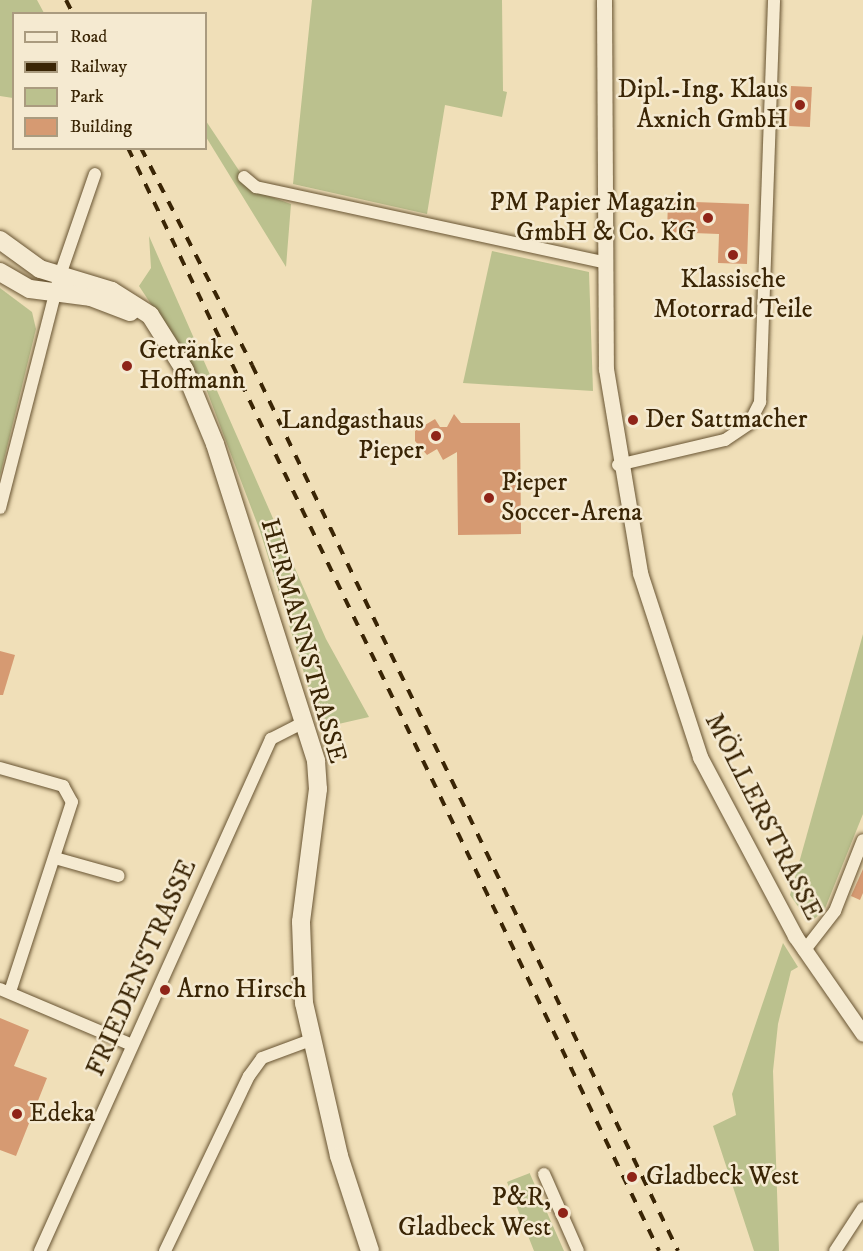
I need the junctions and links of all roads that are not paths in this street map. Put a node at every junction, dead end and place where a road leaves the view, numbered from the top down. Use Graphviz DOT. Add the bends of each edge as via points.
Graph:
graph roads {
  1 [pos="604,0"];
  2 [pos="774,0"];
  3 [pos="95,174"];
  4 [pos="244,177"];
  5 [pos="0,240"];
  6 [pos="602,262"];
  7 [pos="0,272"];
  8 [pos="57,286"];
  9 [pos="618,465"];
  10 [pos="0,508"];
  11 [pos="305,722"];
  12 [pos="0,768"];
  13 [pos="863,840"];
  14 [pos="55,858"];
  15 [pos="119,876"];
  16 [pos="804,951"];
  17 [pos="5,990"];
  18 [pos="863,1034"];
  19 [pos="311,1040"];
  20 [pos="132,1045"];
  21 [pos="544,1174"];
  22 [pos="863,1208"];
  23 [pos="362,1225"];
  24 [pos="40,1251"];
  25 [pos="165,1251"];
  26 [pos="370,1251"];
  27 [pos="377,1251"];
  28 [pos="578,1251"];
  29 [pos="835,1251"];
  1 -- 6 [label="street, MÖLLERSTRASSE"];
  2 -- 9 [label="street" via="758,408 749,424 726,440"];
  3 -- 8 [label="street"];
  4 -- 6 [label="street" via="256,187"];
  5 -- 8 [label="main road"];
  6 -- 9 [label="street, MÖLLERSTRASSE"];
  7 -- 8 [label="main road, HERMANNSTRASSE" via="30,289"];
  8 -- 10 [label="street"];
  8 -- 11 [label="main road, HERMANNSTRASSE" via="116,305 158,328 184,369 215,444"];
  9 -- 16 [label="street, MÖLLERSTRASSE" via="643,584 700,757"];
  11 -- 19 [label="main road, HERMANNSTRASSE" via="318,789 301,922"];
  11 -- 20 [label="street, FRIEDENSTRASSE" via="271,739"];
  12 -- 14 [label="street" via="63,786 72,802"];
  13 -- 16 [label="street" via="835,911"];
  14 -- 15 [label="street"];
  14 -- 17 [label="street"];
  16 -- 18 [label="street, MÖLLERSTRASSE"];
  17 -- 20 [label="street"];
  19 -- 23 [label="main road, HERMANNSTRASSE"];
  19 -- 25 [label="street" via="262,1058 249,1076"];
  20 -- 24 [label="street, FRIEDENSTRASSE"];
  21 -- 28 [label="street"];
  22 -- 29 [label="street"];
  23 -- 26 [label="main road"];
  23 -- 27 [label="main road"];
}
